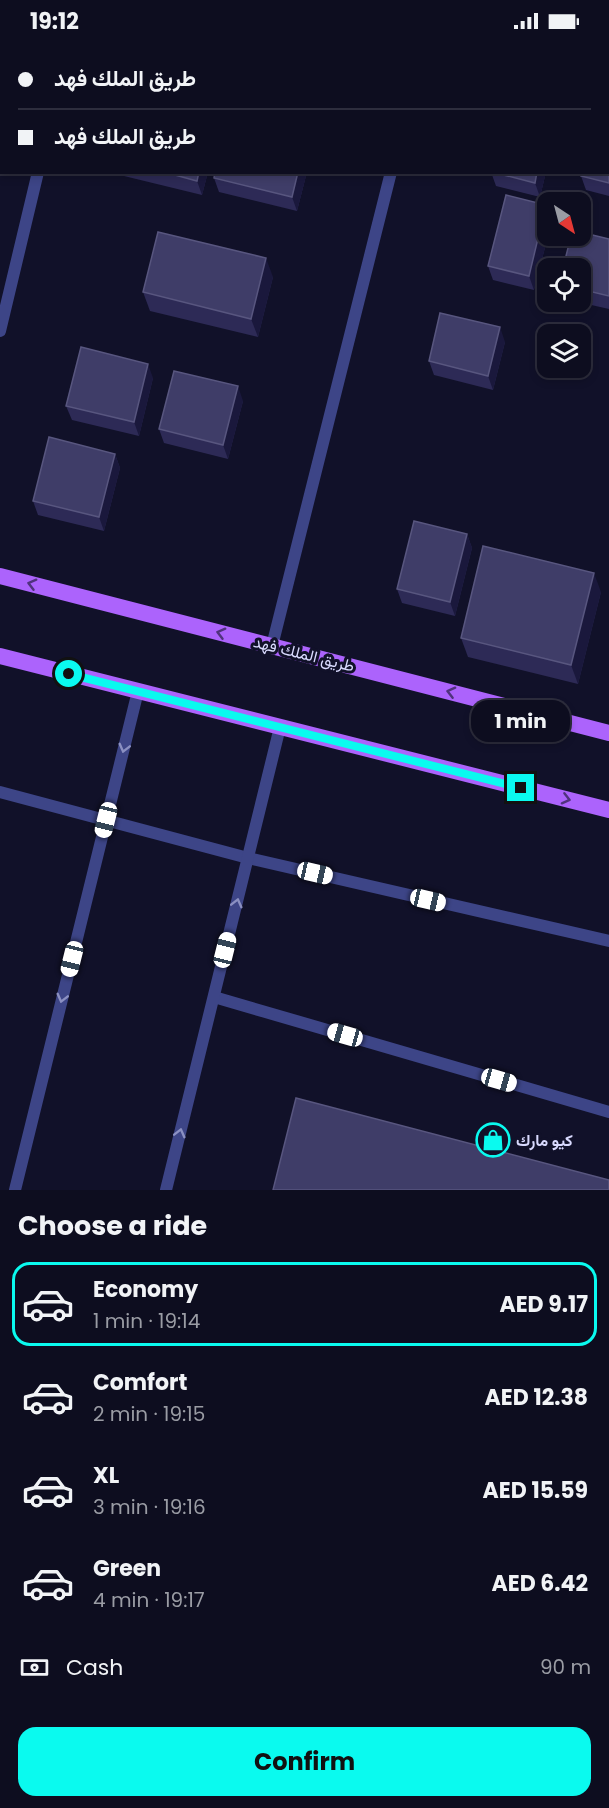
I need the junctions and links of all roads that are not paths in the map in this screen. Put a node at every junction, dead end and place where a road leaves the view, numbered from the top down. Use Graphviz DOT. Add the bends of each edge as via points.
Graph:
graph roads {
  1 [pos="38,174"];
  2 [pos="390,174"];
  3 [pos="0,331"];
  4 [pos="0,576"];
  5 [pos="272,646"];
  6 [pos="0,656"];
  7 [pos="138,691"];
  8 [pos="280,727"];
  9 [pos="609,733"];
  10 [pos="0,792"];
  11 [pos="609,810"];
  12 [pos="106,820"];
  13 [pos="248,858"];
  14 [pos="609,941"];
  15 [pos="214,997"];
  16 [pos="609,1112"];
  17 [pos="15,1190"];
  18 [pos="166,1190"];
  1 -- 3 [label="street"];
  2 -- 5 [label="street"];
  5 -- 4 [label="main road, طريق الملك فهد, one-way"];
  9 -- 5 [label="main road, طريق الملك فهد, one-way"];
  6 -- 7 [label="main road"];
  7 -- 8 [label="main road"];
  7 -- 12 [label="street, one-way"];
  8 -- 11 [label="main road, one-way"];
  8 -- 13 [label="street"];
  10 -- 12 [label="street"];
  12 -- 13 [label="street"];
  12 -- 17 [label="street, one-way"];
  13 -- 14 [label="street"];
  15 -- 13 [label="street, one-way"];
  15 -- 16 [label="street"];
  18 -- 15 [label="street, one-way"];
}
